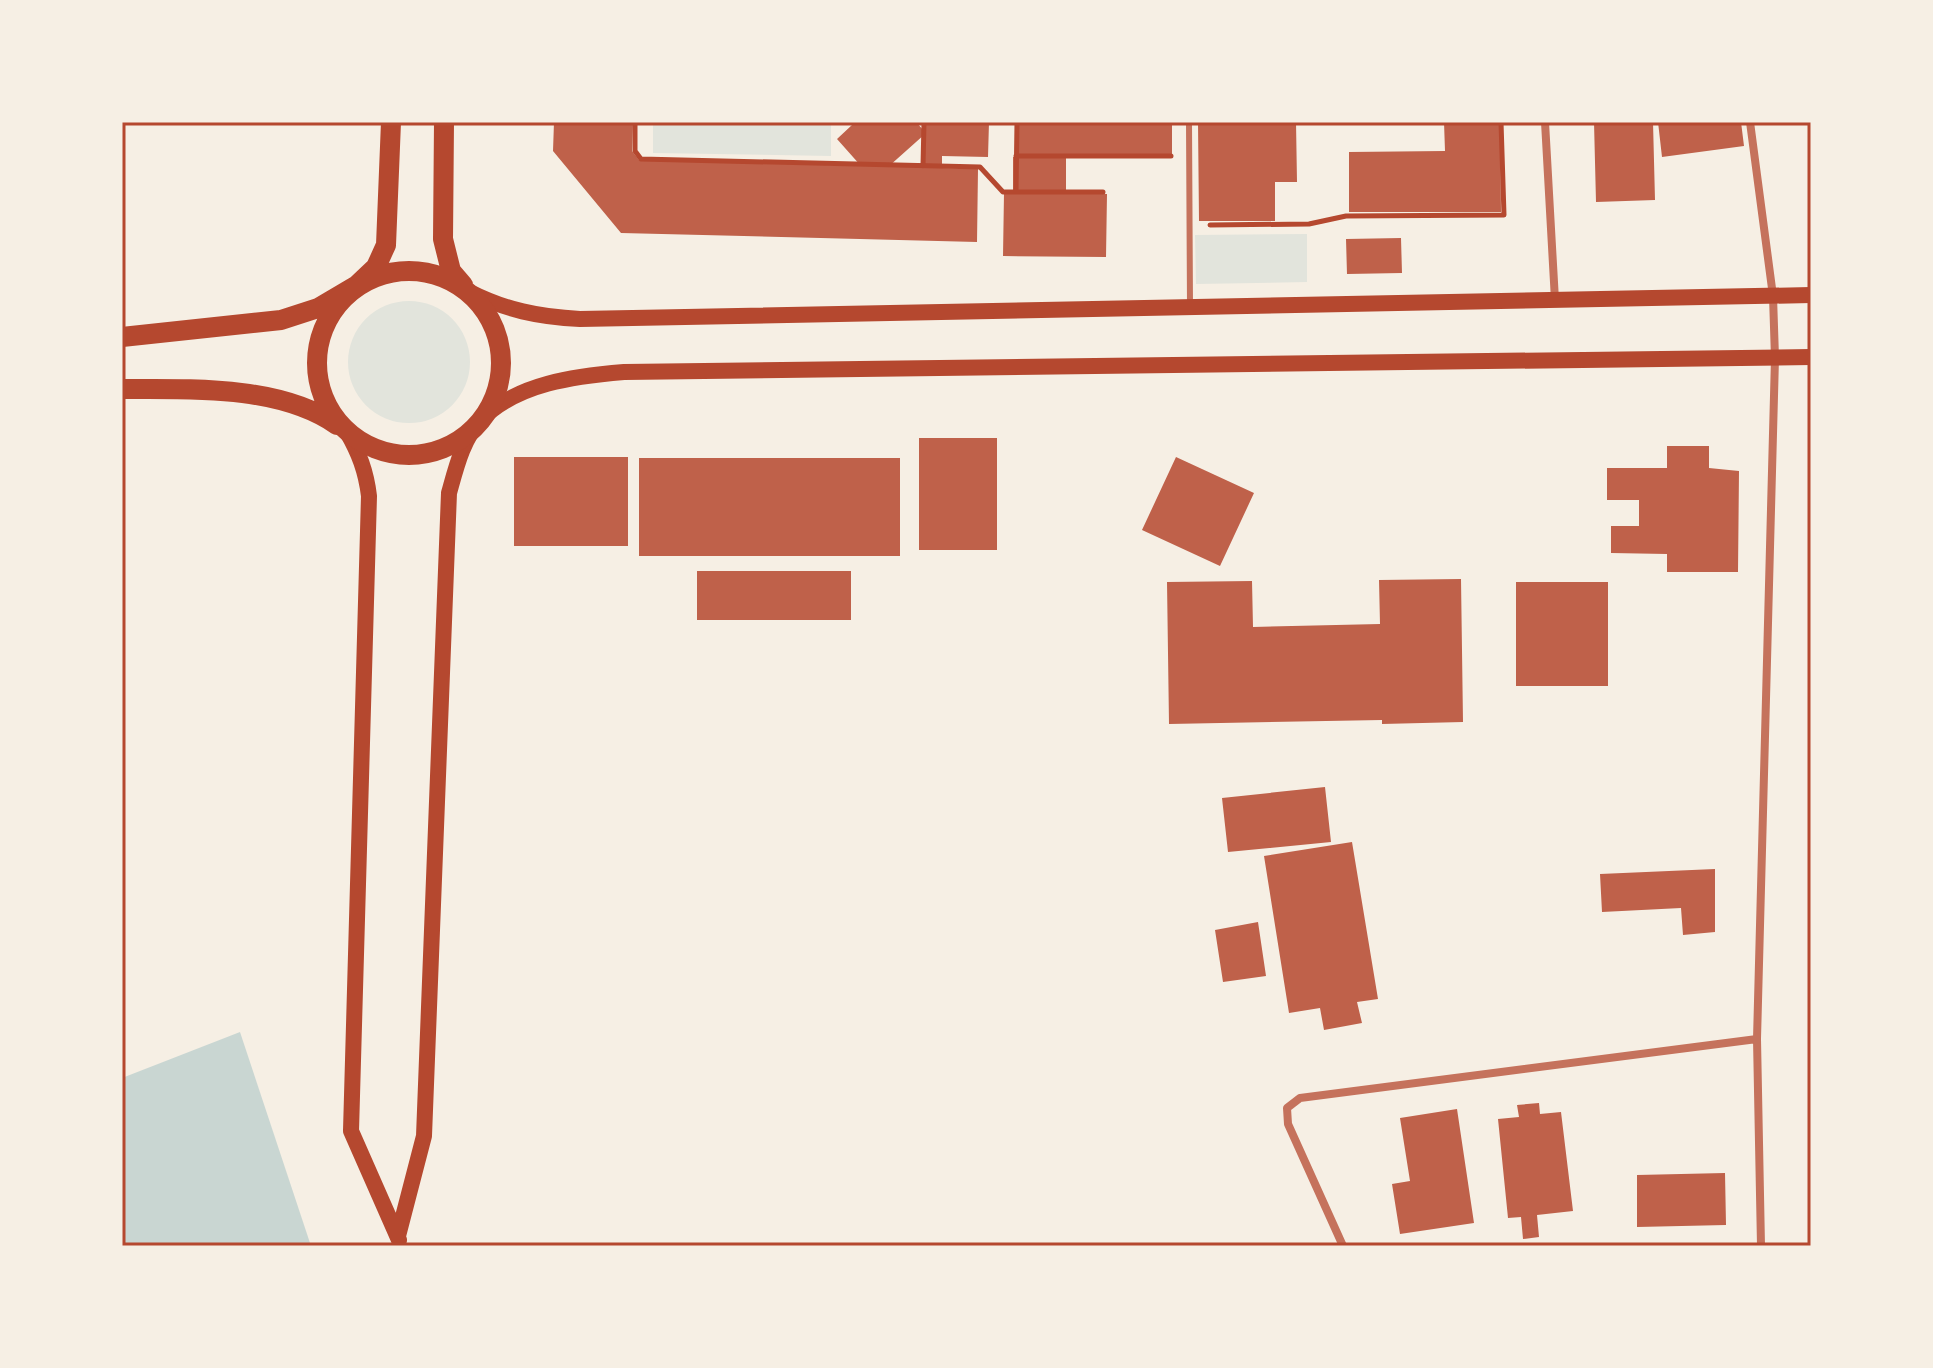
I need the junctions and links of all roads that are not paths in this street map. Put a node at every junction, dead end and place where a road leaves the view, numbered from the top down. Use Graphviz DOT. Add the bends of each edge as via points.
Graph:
graph roads {
  1 [pos="391,122"];
  2 [pos="444,122"];
  3 [pos="1189,122"];
  4 [pos="1545,122"];
  5 [pos="1750,122"];
  6 [pos="357,285"];
  7 [pos="468,291"];
  8 [pos="1811,295"];
  9 [pos="1773,296"];
  10 [pos="1555,300"];
  11 [pos="1190,307"];
  12 [pos="122,337"];
  13 [pos="1811,357"];
  14 [pos="1775,358"];
  15 [pos="122,389"];
  16 [pos="480,421"];
  17 [pos="347,432"];
  18 [pos="1757,1039"];
  19 [pos="400,1241"];
  20 [pos="1343,1246"];
  21 [pos="1761,1246"];
  1 -- 6 [label="main road" via="386,245 376,267"];
  2 -- 7 [label="main road" via="443,239 451,271"];
  3 -- 11 [label="lane"];
  4 -- 10 [label="street"];
  5 -- 9 [label="street"];
  6 -- 7 [label="main road" via="384,273 414,270"];
  6 -- 12 [label="main road" via="318,308 281,320"];
  6 -- 17 [label="main road" via="323,327 316,355 319,385 330,412"];
  7 -- 11 [label="main road" via="515,311 580,319"];
  7 -- 16 [label="main road" via="484,308 502,358 499,384"];
  8 -- 9 [label="main road"];
  9 -- 10 [label="main road"];
  9 -- 14 [label="street"];
  10 -- 11 [label="main road"];
  13 -- 14 [label="main road"];
  14 -- 16 [label="main road" via="624,372 536,388 506,401"];
  14 -- 18 [label="street"];
  15 -- 17 [label="main road" via="262,396 323,415"];
  16 -- 17 [label="main road" via="448,447 422,454 370,447"];
  16 -- 19 [label="main road" via="466,443 449,493 424,1136"];
  17 -- 19 [label="main road" via="359,451 369,496 351,1131"];
  18 -- 20 [label="street" via="1300,1098 1287,1108 1288,1124"];
  18 -- 21 [label="street"];
}
